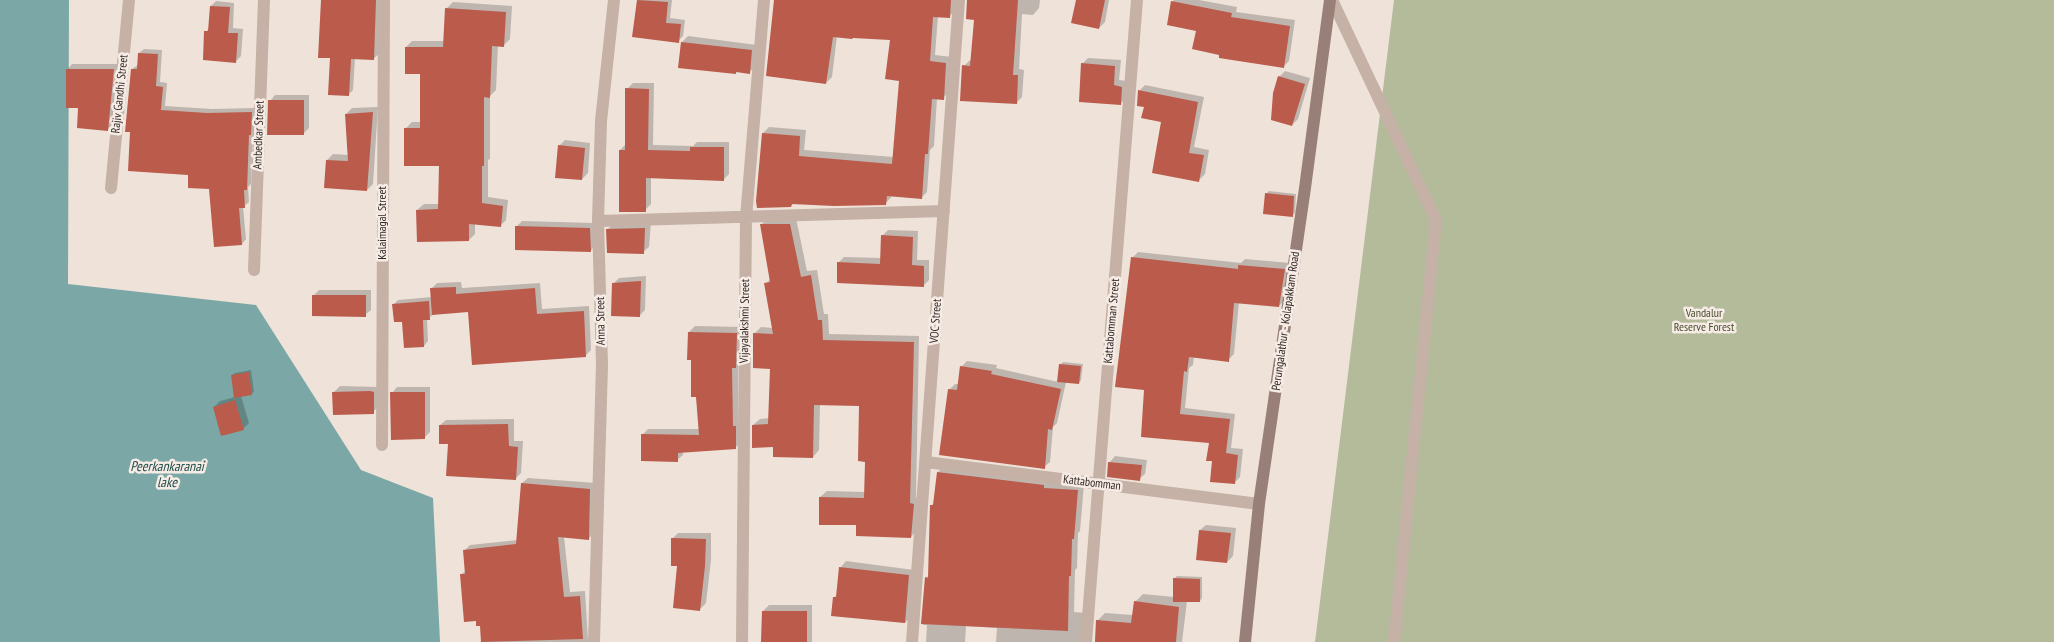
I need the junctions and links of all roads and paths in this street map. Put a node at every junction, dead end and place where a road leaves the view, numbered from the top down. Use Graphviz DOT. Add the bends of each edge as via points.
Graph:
graph roads {
  1 [pos="129,0"];
  2 [pos="264,0"];
  3 [pos="384,0"];
  4 [pos="614,0"];
  5 [pos="764,0"];
  6 [pos="960,0"];
  7 [pos="1138,0"];
  8 [pos="1331,0"];
  9 [pos="111,188"];
  10 [pos="944,211"];
  11 [pos="746,218"];
  12 [pos="598,221"];
  13 [pos="254,270"];
  14 [pos="382,446"];
  15 [pos="926,462"];
  16 [pos="1098,484"];
  17 [pos="1259,504"];
  18 [pos="594,642"];
  19 [pos="742,642"];
  20 [pos="912,642"];
  21 [pos="1086,642"];
  22 [pos="1246,642"];
  23 [pos="1394,642"];
  1 -- 9 [label="street, Rajiv Gandhi Street"];
  2 -- 13 [label="street, Ambedkar Street"];
  3 -- 14 [label="street, Kalaimagal Street"];
  4 -- 12 [label="street, Anna Street" via="601,121"];
  5 -- 11 [label="street, Vijayalakshmi Street"];
  6 -- 10 [label="street, VOC Street"];
  7 -- 16 [label="street, Kattabomman Street"];
  8 -- 17 [label="main road, Perungalathur - Kolapakkam Road"];
  8 -- 23 [label="street" via="1436,220"];
  10 -- 11 [label="street"];
  10 -- 15 [label="street, VOC Street"];
  11 -- 12 [label="street"];
  11 -- 19 [label="street, Vijayalakshmi Street"];
  12 -- 18 [label="street, Anna Street" via="602,365"];
  15 -- 16 [label="street, Kattabomman"];
  15 -- 20 [label="street, VOC Street"];
  16 -- 17 [label="street, Kattabomman"];
  16 -- 21 [label="street, Kattabomman Street"];
  17 -- 22 [label="main road, Perungalathur - Kolapakkam Road"];
}
